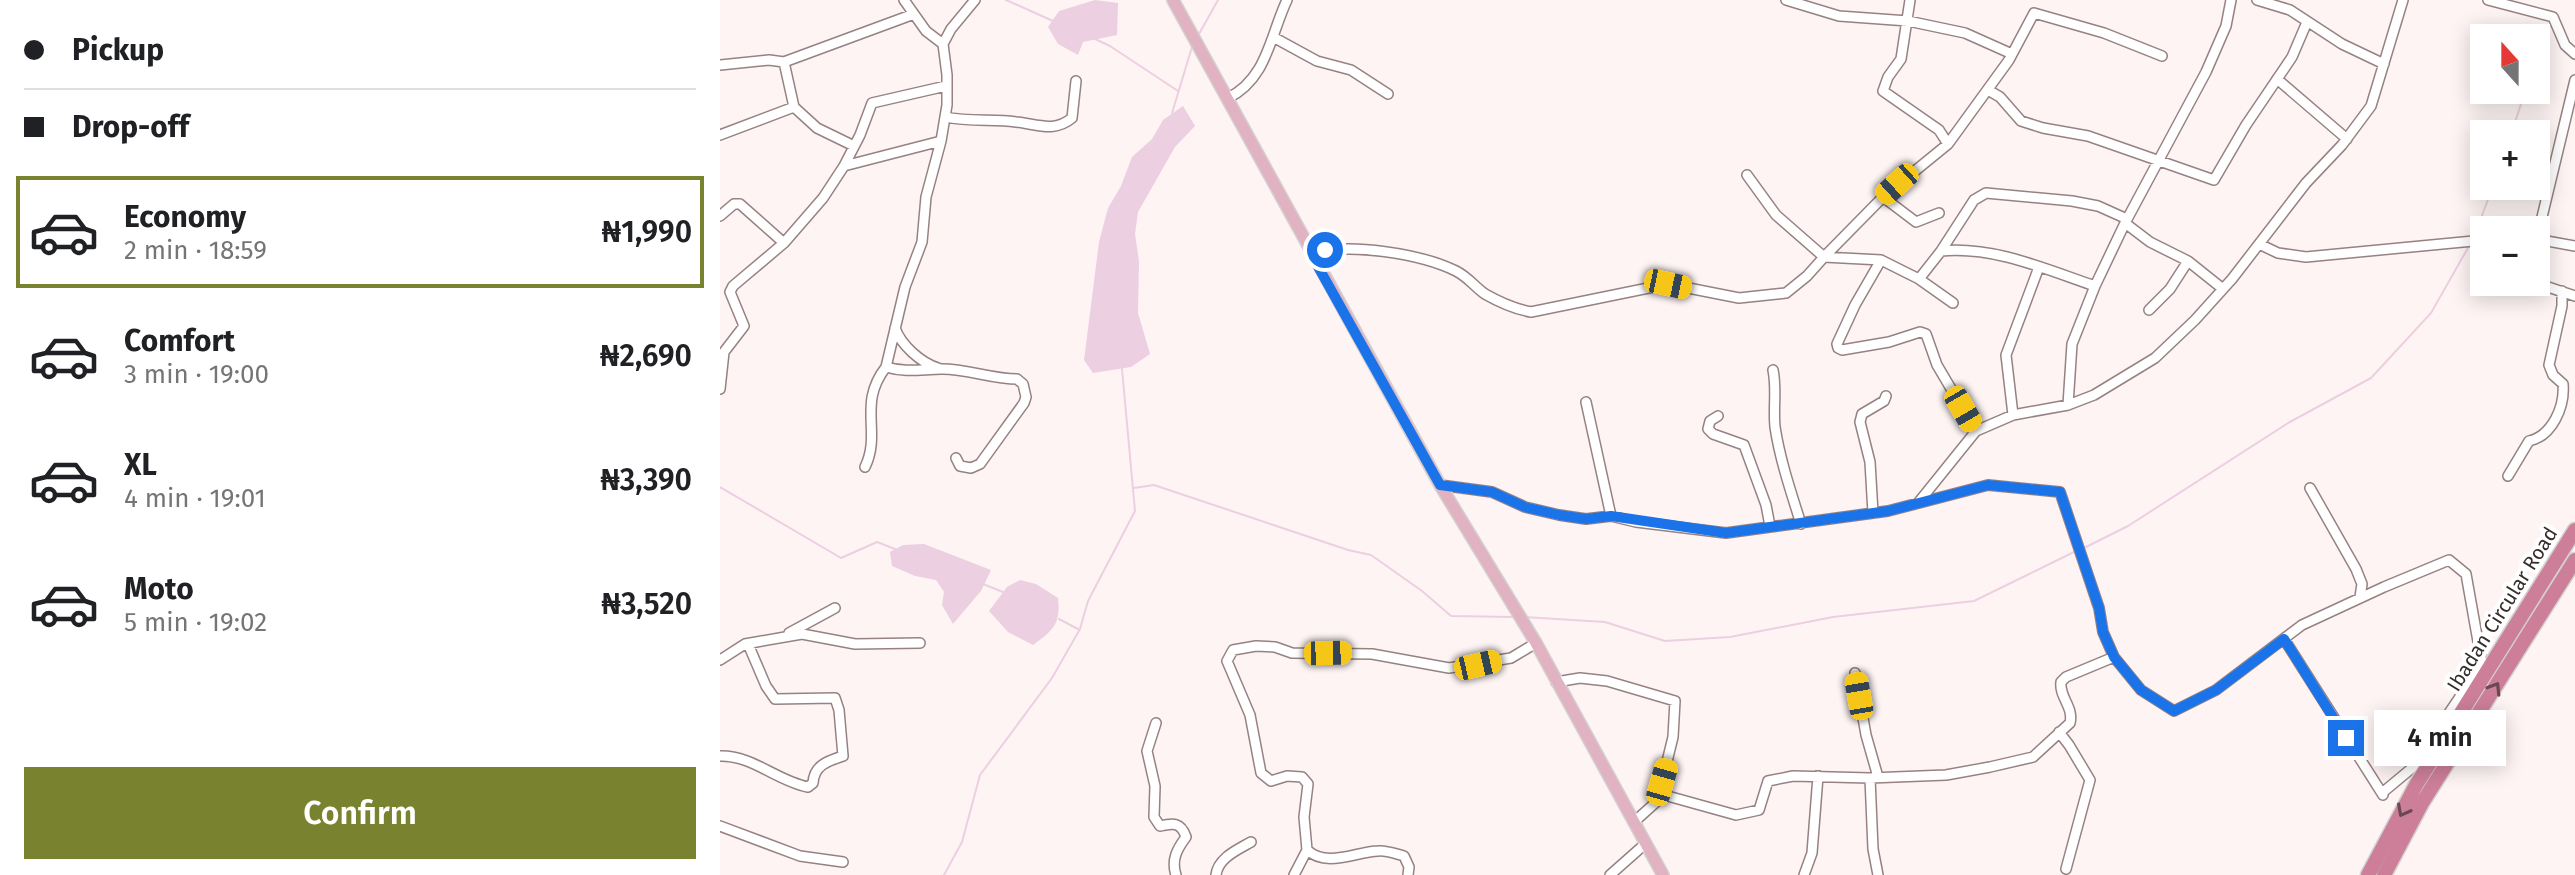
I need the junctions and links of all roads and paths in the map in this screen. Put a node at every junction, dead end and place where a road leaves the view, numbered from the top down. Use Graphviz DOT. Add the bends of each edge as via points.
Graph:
graph roads {
  1 [pos="904,0"];
  2 [pos="975,0"];
  3 [pos="1173,0"];
  4 [pos="1287,0"];
  5 [pos="1786,0"];
  6 [pos="1910,0"];
  7 [pos="2231,0"];
  8 [pos="2257,0"];
  9 [pos="2403,0"];
  10 [pos="2488,0"];
  11 [pos="914,14"];
  12 [pos="1908,21"];
  13 [pos="2307,22"];
  14 [pos="1273,37"];
  15 [pos="943,44"];
  16 [pos="2012,54"];
  17 [pos="2575,54"];
  18 [pos="2162,56"];
  19 [pos="784,62"];
  20 [pos="2384,64"];
  21 [pos="720,65"];
  22 [pos="2277,79"];
  23 [pos="2575,80"];
  24 [pos="1076,81"];
  25 [pos="946,86"];
  26 [pos="1988,90"];
  27 [pos="1388,94"];
  28 [pos="1228,98"];
  29 [pos="794,107"];
  30 [pos="945,117"];
  31 [pos="720,135"];
  32 [pos="2347,139"];
  33 [pos="941,141"];
  34 [pos="1948,144"];
  35 [pos="854,146"];
  36 [pos="2160,160"];
  37 [pos="844,166"];
  38 [pos="1747,175"];
  39 [pos="1883,197"];
  40 [pos="1939,213"];
  41 [pos="720,216"];
  42 [pos="2543,216"];
  43 [pos="2126,221"];
  44 [pos="2470,241"];
  45 [pos="2550,241"];
  46 [pos="784,243"];
  47 [pos="2259,244"];
  48 [pos="2575,246"];
  49 [pos="1941,251"];
  50 [pos="1311,254"];
  51 [pos="1824,257"];
  52 [pos="1881,260"];
  53 [pos="2188,261"];
  54 [pos="2039,267"];
  55 [pos="1919,279"];
  56 [pos="2095,286"];
  57 [pos="2550,287"];
  58 [pos="2223,289"];
  59 [pos="2562,291"];
  60 [pos="2575,296"];
  61 [pos="1953,303"];
  62 [pos="2149,310"];
  63 [pos="895,328"];
  64 [pos="886,367"];
  65 [pos="939,368"];
  66 [pos="1773,370"];
  67 [pos="720,389"];
  68 [pos="1886,396"];
  69 [pos="1586,402"];
  70 [pos="2068,405"];
  71 [pos="2013,415"];
  72 [pos="1718,416"];
  73 [pos="1976,431"];
  74 [pos="956,458"];
  75 [pos="865,467"];
  76 [pos="2508,476"];
  77 [pos="1440,485"];
  78 [pos="2310,488"];
  79 [pos="1918,503"];
  80 [pos="1873,513"];
  81 [pos="1611,516"];
  82 [pos="1801,524"];
  83 [pos="1770,526"];
  84 [pos="2575,530"];
  85 [pos="2575,560"];
  86 [pos="2360,597"];
  87 [pos="835,608"];
  88 [pos="783,636"];
  89 [pos="2284,639"];
  90 [pos="920,643"];
  91 [pos="1536,643"];
  92 [pos="748,644"];
  93 [pos="2114,657"];
  94 [pos="720,660"];
  95 [pos="1855,673"];
  96 [pos="1556,682"];
  97 [pos="1156,723"];
  98 [pos="2059,732"];
  99 [pos="720,756"];
  100 [pos="1818,776"];
  101 [pos="1874,778"];
  102 [pos="1664,795"];
  103 [pos="1634,822"];
  104 [pos="720,826"];
  105 [pos="1251,842"];
  106 [pos="1645,844"];
  107 [pos="1307,850"];
  108 [pos="843,862"];
  109 [pos="2066,869"];
  110 [pos="1176,875"];
  111 [pos="1216,875"];
  112 [pos="1294,875"];
  113 [pos="1408,875"];
  114 [pos="1610,875"];
  115 [pos="1663,875"];
  116 [pos="1804,875"];
  117 [pos="1878,875"];
  118 [pos="2368,875"];
  119 [pos="2384,875"];
  1 -- 11 [label="street"];
  2 -- 15 [label="street"];
  3 -- 28 [label="main road"];
  4 -- 14 [label="street"];
  5 -- 12 [label="street" via="1839,16"];
  6 -- 12 [label="street"];
  7 -- 36 [label="street" via="2221,38"];
  8 -- 13 [label="street" via="2290,10"];
  9 -- 20 [label="street"];
  10 -- 17 [label="street" via="2553,17"];
  11 -- 15 [label="street"];
  11 -- 19 [label="street"];
  12 -- 16 [label="street" via="1965,33"];
  12 -- 34 [label="street" via="1901,59 1883,91 1939,130"];
  13 -- 20 [label="street"];
  13 -- 22 [label="street"];
  14 -- 27 [label="street" via="1317,61 1351,70"];
  14 -- 28 [label="street" via="1259,71"];
  15 -- 25 [label="street"];
  16 -- 18 [label="street" via="2036,13"];
  16 -- 26 [label="street"];
  19 -- 21 [label="street"];
  19 -- 29 [label="street"];
  20 -- 32 [label="street" via="2371,106"];
  22 -- 32 [label="street"];
  22 -- 36 [label="street" via="2214,180"];
  23 -- 42 [label="street"];
  24 -- 30 [label="street" via="1072,118 1065,124 1037,127"];
  25 -- 30 [label="street"];
  25 -- 35 [label="street" via="876,100"];
  26 -- 34 [label="street"];
  26 -- 36 [label="street" via="2021,121"];
  28 -- 50 [label="main road"];
  29 -- 31 [label="street"];
  29 -- 35 [label="street" via="817,128"];
  30 -- 33 [label="street"];
  32 -- 47 [label="street"];
  33 -- 37 [label="street"];
  33 -- 63 [label="street" via="926,197 922,242"];
  34 -- 39 [label="street"];
  35 -- 37 [label="street"];
  36 -- 43 [label="street"];
  37 -- 46 [label="street"];
  38 -- 51 [label="street" via="1776,215"];
  39 -- 40 [label="street" via="1916,222"];
  39 -- 51 [label="street"];
  41 -- 46 [label="street" via="740,204"];
  43 -- 49 [label="street" via="2098,206 1986,193 1974,200"];
  43 -- 53 [label="street" via="2150,242"];
  43 -- 56 [label="street"];
  44 -- 47 [label="street" via="2306,257"];
  45 -- 48 [label="street"];
  46 -- 67 [label="street" via="738,279 730,292 744,326 724,352"];
  47 -- 58 [label="street"];
  49 -- 54 [label="street" via="1983,251"];
  49 -- 55 [label="street"];
  50 -- 51 [label="street" via="1342,249 1421,257 1456,271 1486,295 1531,312 1668,284 1739,298 1786,293"];
  50 -- 77 [label="main road"];
  51 -- 52 [label="street"];
  52 -- 55 [label="street"];
  52 -- 73 [label="street" via="1838,348 1926,334 1937,365"];
  53 -- 58 [label="street"];
  53 -- 62 [label="street"];
  54 -- 56 [label="street"];
  54 -- 71 [label="street" via="2006,355"];
  55 -- 61 [label="street"];
  56 -- 70 [label="street" via="2072,344"];
  57 -- 59 [label="street"];
  58 -- 70 [label="street" via="2155,358"];
  59 -- 60 [label="street"];
  59 -- 76 [label="street" via="2549,365 2563,384 2564,397 2549,430 2529,441"];
  63 -- 64 [label="street"];
  63 -- 65 [label="street" via="918,357"];
  64 -- 65 [label="street" via="913,372"];
  64 -- 75 [label="street" via="871,397 873,444"];
  65 -- 74 [label="street" via="1017,379 1025,388 1024,403 980,464 967,468"];
  66 -- 82 [label="street" via="1775,425"];
  68 -- 80 [label="street" via="1862,414 1860,422 1870,462"];
  69 -- 81 [label="street"];
  70 -- 71 [label="street"];
  71 -- 73 [label="street"];
  72 -- 83 [label="street" via="1708,429 1744,445"];
  73 -- 79 [label="street"];
  77 -- 81 [label="street" via="1492,492 1559,515"];
  77 -- 91 [label="main road"];
  78 -- 86 [label="street" via="2356,569"];
  79 -- 80 [label="street"];
  79 -- 93 [label="street" via="1988,485 2060,492"];
  80 -- 82 [label="street"];
  81 -- 83 [label="street" via="1726,533"];
  82 -- 83 [label="street"];
  84 -- 118 [label="highway, Ibadan Circular Road, one-way" via="2416,785"];
  119 -- 85 [label="highway, Ibadan Circular Road, one-way" via="2422,803"];
  86 -- 89 [label="street"];
  86 -- 89 [label="street" via="2449,560 2466,574 2482,664 2412,768 2382,794"];
  87 -- 88 [label="street"];
  88 -- 90 [label="street" via="802,634 855,644"];
  88 -- 92 [label="street"];
  89 -- 93 [label="street" via="2216,690 2174,711 2141,690"];
  91 -- 96 [label="main road"];
  91 -- 107 [label="street" via="1511,658 1449,668 1372,654 1292,653 1256,646 1233,650 1227,661 1250,715 1261,773 1271,781 1302,777 1308,784"];
  92 -- 94 [label="street"];
  92 -- 99 [label="street" via="775,699 835,698 843,756 819,766 808,787 740,758"];
  93 -- 98 [label="street" via="2061,682 2072,717"];
  95 -- 101 [label="street"];
  96 -- 102 [label="street" via="1607,681 1675,701"];
  96 -- 103 [label="main road"];
  97 -- 110 [label="street" via="1147,751 1155,786 1154,817 1160,826 1179,825 1186,837 1174,857"];
  98 -- 101 [label="street" via="2033,757 1946,775"];
  98 -- 109 [label="street" via="2090,780"];
  100 -- 101 [label="street"];
  100 -- 102 [label="street" via="1768,781 1759,810 1736,815"];
  100 -- 116 [label="street" via="1812,853"];
  101 -- 117 [label="street"];
  102 -- 103 [label="street"];
  103 -- 106 [label="main road"];
  104 -- 108 [label="street" via="800,856"];
  105 -- 111 [label="street" via="1217,865"];
  106 -- 114 [label="street"];
  106 -- 115 [label="main road"];
  107 -- 112 [label="street"];
  107 -- 113 [label="street" via="1342,859 1380,850 1404,856"];
}
